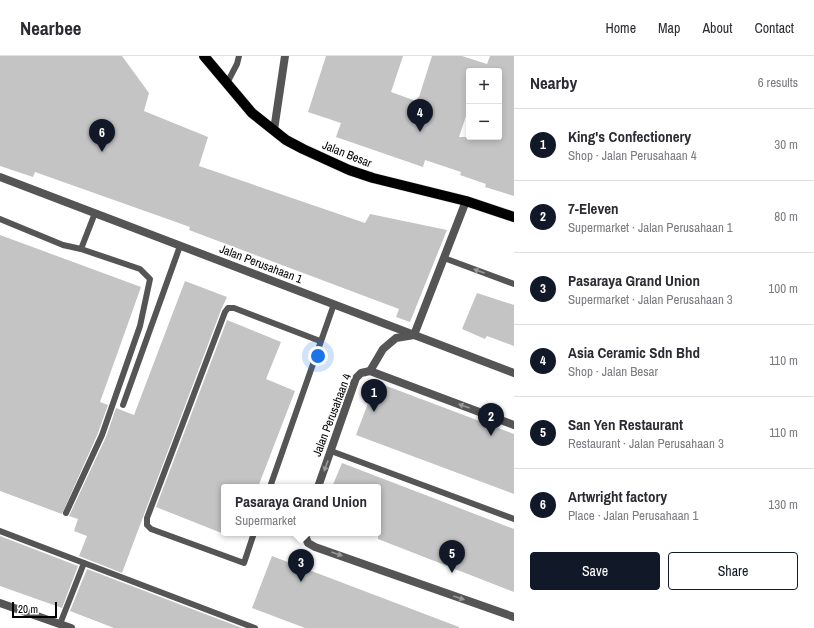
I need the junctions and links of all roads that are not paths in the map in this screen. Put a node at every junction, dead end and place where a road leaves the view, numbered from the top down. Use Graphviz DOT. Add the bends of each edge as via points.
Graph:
graph roads {
  1 [pos="204,56"];
  2 [pos="239,56"];
  3 [pos="285,56"];
  4 [pos="227,83"];
  5 [pos="274,130"];
  6 [pos="0,177"];
  7 [pos="466,201"];
  8 [pos="95,213"];
  9 [pos="514,217"];
  10 [pos="0,219"];
  11 [pos="180,246"];
  12 [pos="81,249"];
  13 [pos="444,258"];
  14 [pos="514,284"];
  15 [pos="334,304"];
  16 [pos="414,335"];
  17 [pos="320,341"];
  18 [pos="370,371"];
  19 [pos="514,373"];
  20 [pos="123,405"];
  21 [pos="514,425"];
  22 [pos="331,451"];
  23 [pos="271,484"];
  24 [pos="319,484"];
  25 [pos="66,513"];
  26 [pos="514,519"];
  27 [pos="0,531"];
  28 [pos="253,536"];
  29 [pos="305,536"];
  30 [pos="84,563"];
  31 [pos="0,603"];
  32 [pos="514,617"];
  33 [pos="60,624"];
  34 [pos="71,628"];
  35 [pos="255,628"];
  1 -- 4 [label="main road, Jalan Besar"];
  2 -- 4 [label="lane"];
  3 -- 5 [label="street"];
  4 -- 5 [label="main road, Jalan Besar" via="252,113"];
  5 -- 7 [label="main road, Jalan Besar" via="286,140 349,170"];
  6 -- 8 [label="street, Jalan Perusahaan 1"];
  7 -- 9 [label="main road, Jalan Besar"];
  7 -- 13 [label="street"];
  8 -- 11 [label="street, Jalan Perusahaan 1"];
  8 -- 12 [label="lane"];
  10 -- 12 [label="lane" via="63,245"];
  11 -- 15 [label="street, Jalan Perusahaan 1"];
  11 -- 20 [label="lane"];
  12 -- 25 [label="lane" via="140,269 150,279 140,326 102,436"];
  14 -- 13 [label="lane, one-way"];
  13 -- 16 [label="street"];
  15 -- 16 [label="street, Jalan Perusahaan 1"];
  15 -- 17 [label="lane"];
  16 -- 18 [label="street, Jalan Perusahaan 4" via="396,338 383,349"];
  16 -- 19 [label="street, Jalan Perusahaan 1"];
  17 -- 23 [label="lane"];
  17 -- 28 [label="lane" via="234,308 228,308 147,518 147,525 151,529 244,563"];
  21 -- 18 [label="street, one-way"];
  18 -- 22 [label="street, Jalan Perusahaan 4" via="360,373 356,378"];
  22 -- 24 [label="street, Jalan Perusahaan 4, one-way"];
  22 -- 26 [label="lane"];
  27 -- 30 [label="lane"];
  29 -- 32 [label="street, one-way" via="315,547"];
  30 -- 33 [label="lane"];
  30 -- 35 [label="lane"];
  31 -- 33 [label="street"];
  33 -- 34 [label="street"];
}
